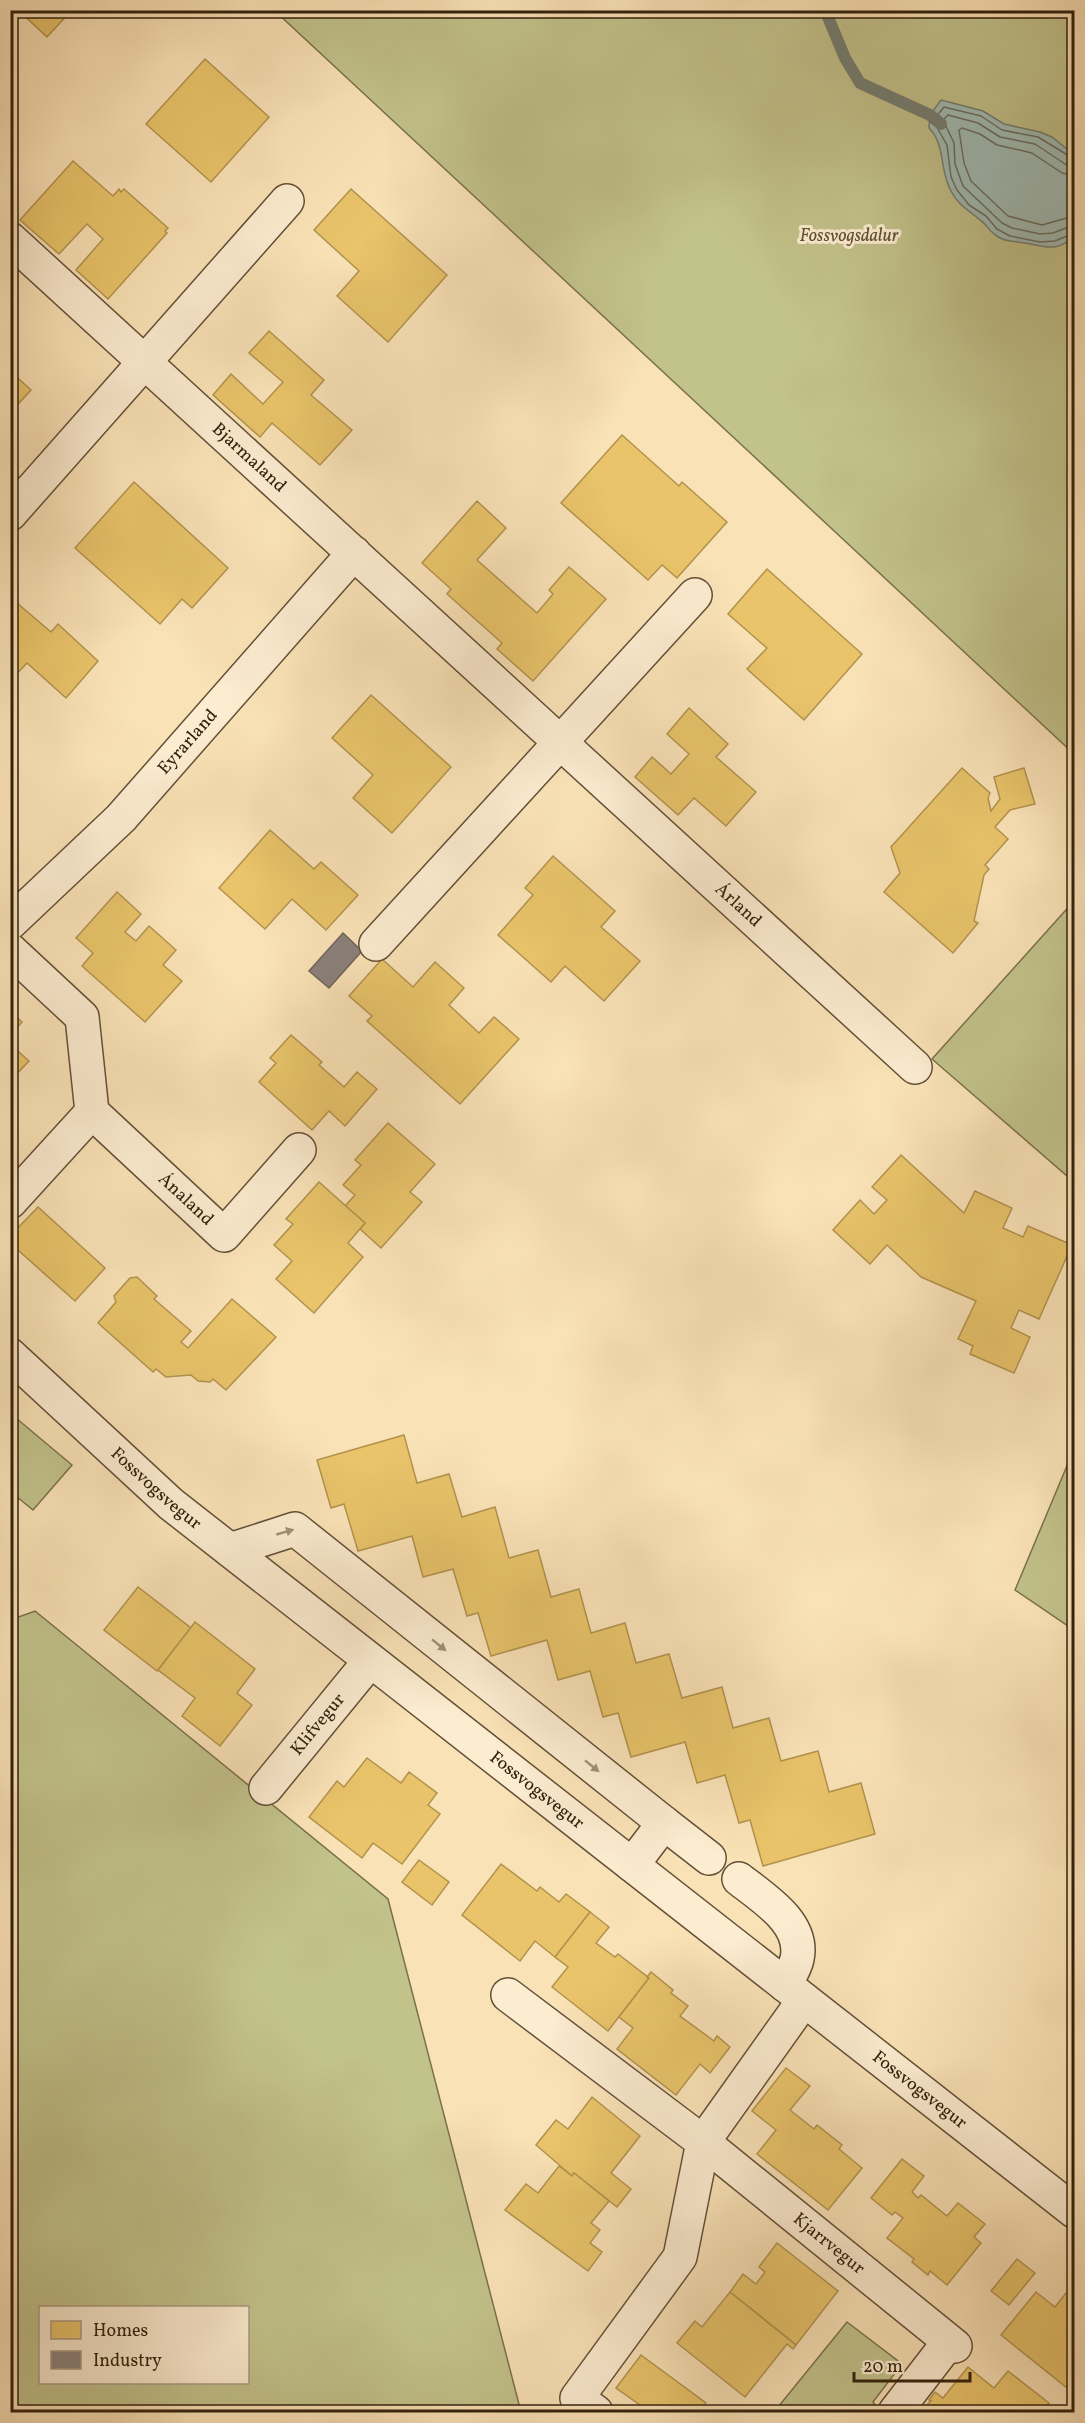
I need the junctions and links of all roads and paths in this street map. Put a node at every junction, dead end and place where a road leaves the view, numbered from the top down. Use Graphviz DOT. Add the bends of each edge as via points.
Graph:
graph roads {
  1 [pos="287,201"];
  2 [pos="10,239"];
  3 [pos="145,361"];
  4 [pos="10,514"];
  5 [pos="354,554"];
  6 [pos="695,595"];
  7 [pos="561,742"];
  8 [pos="10,923"];
  9 [pos="376,944"];
  10 [pos="10,950"];
  11 [pos="915,1066"];
  12 [pos="92,1112"];
  13 [pos="299,1150"];
  14 [pos="10,1202"];
  15 [pos="10,1355"];
  16 [pos="230,1550"];
  17 [pos="370,1660"];
  18 [pos="266,1788"];
  19 [pos="664,1823"];
  20 [pos="709,1858"];
  21 [pos="632,1865"];
  22 [pos="740,1879"];
  23 [pos="795,1992"];
  24 [pos="508,1995"];
  25 [pos="703,2142"];
  26 [pos="1074,2211"];
  27 [pos="596,2412"];
  28 [pos="895,2412"];
  1 -- 3 [label="street"];
  2 -- 3 [label="street, Bjarmaland"];
  3 -- 4 [label="street"];
  3 -- 5 [label="street, Bjarmaland"];
  5 -- 7 [label="street, Árland"];
  5 -- 8 [label="street, Eyrarland" via="121,818"];
  6 -- 7 [label="street"];
  7 -- 9 [label="street"];
  7 -- 11 [label="street, Árland"];
  10 -- 12 [label="street" via="82,1017"];
  12 -- 13 [label="street, Ánaland" via="224,1235"];
  12 -- 14 [label="street"];
  15 -- 16 [label="street, Fossvogsvegur" via="143,1480"];
  16 -- 17 [label="street, Fossvogsvegur"];
  16 -- 19 [label="street, one-way" via="295,1529"];
  17 -- 18 [label="street, Klifvegur"];
  17 -- 21 [label="street, Fossvogsvegur"];
  19 -- 20 [label="street"];
  19 -- 21 [label="street"];
  21 -- 23 [label="street, Fossvogsvegur"];
  22 -- 23 [label="street" via="783,1915 794,1933 798,1950"];
  23 -- 25 [label="street"];
  23 -- 26 [label="street, Fossvogsvegur"];
  24 -- 25 [label="street, Kjarrvegur"];
  25 -- 27 [label="street" via="680,2257 577,2398"];
  25 -- 28 [label="street, Kjarrvegur" via="952,2344"];
}
